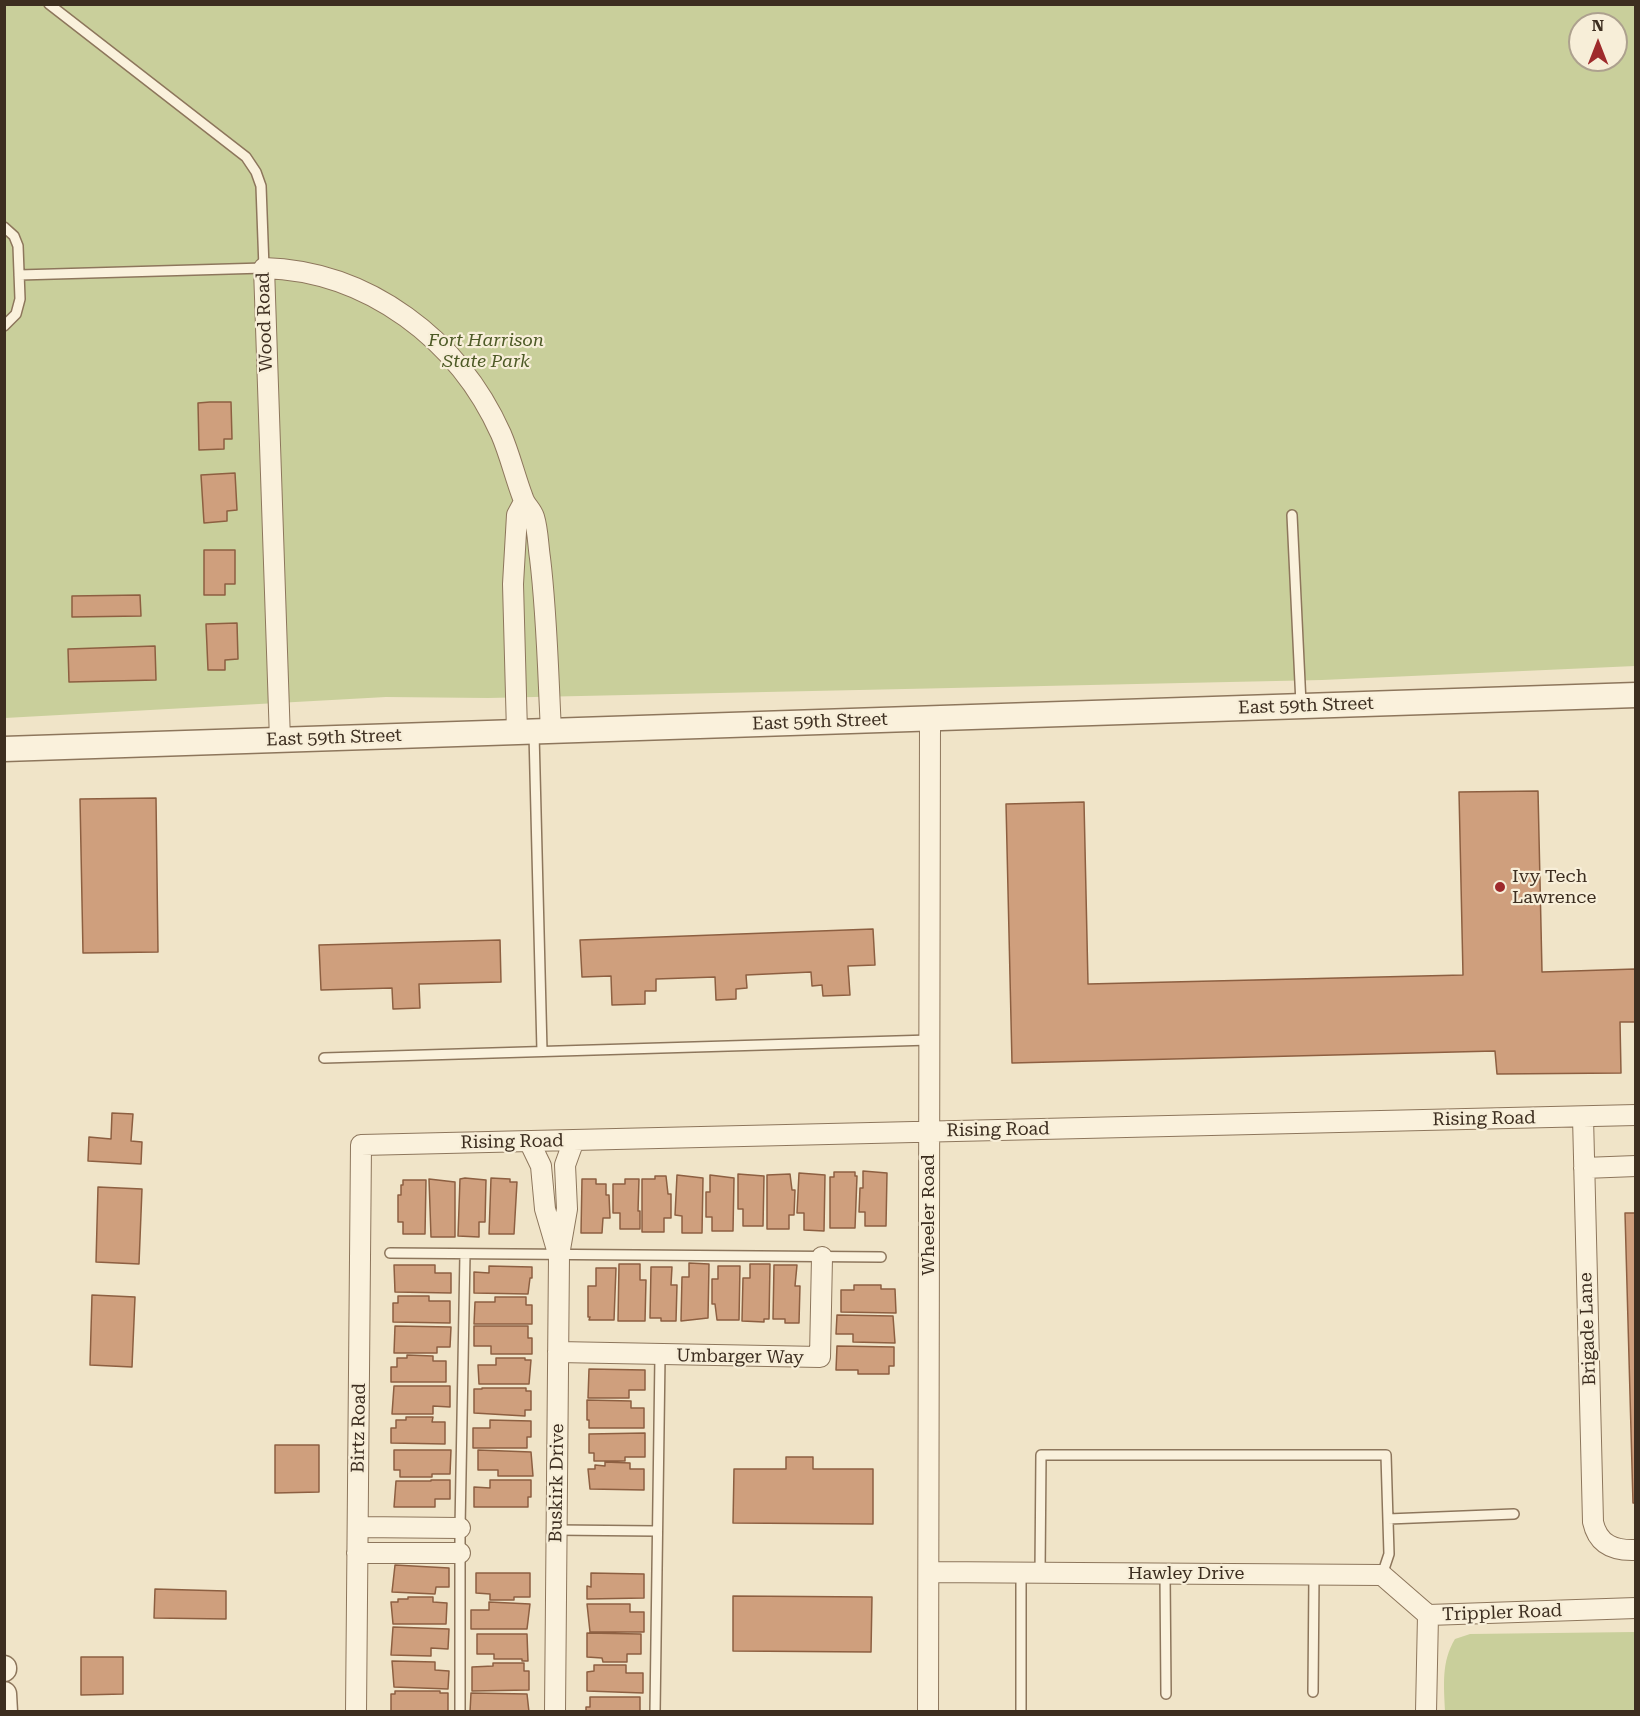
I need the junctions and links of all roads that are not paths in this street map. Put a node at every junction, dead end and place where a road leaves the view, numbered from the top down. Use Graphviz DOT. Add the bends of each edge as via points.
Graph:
graph roads {
  1 [pos="49,4"];
  2 [pos="4,227"];
  3 [pos="264,268"];
  4 [pos="19,275"];
  5 [pos="4,326"];
  6 [pos="524,502"];
  7 [pos="1292,515"];
  8 [pos="1635,695"];
  9 [pos="1301,706"];
  10 [pos="930,718"];
  11 [pos="534,731"];
  12 [pos="280,740"];
  13 [pos="4,749"];
  14 [pos="930,1040"];
  15 [pos="542,1051"];
  16 [pos="324,1058"];
  17 [pos="1635,1115"];
  18 [pos="1583,1117"];
  19 [pos="930,1132"];
  20 [pos="574,1140"];
  21 [pos="529,1141"];
  22 [pos="361,1145"];
  23 [pos="1635,1166"];
  24 [pos="1584,1168"];
  25 [pos="390,1253"];
  26 [pos="465,1254"];
  27 [pos="559,1255"];
  28 [pos="822,1257"];
  29 [pos="881,1257"];
  30 [pos="558,1352"];
  31 [pos="660,1356"];
  32 [pos="1514,1514"];
  33 [pos="1388,1519"];
  34 [pos="358,1527"];
  35 [pos="460,1528"];
  36 [pos="556,1530"];
  37 [pos="656,1531"];
  38 [pos="1635,1550"];
  39 [pos="357,1553"];
  40 [pos="460,1553"];
  41 [pos="929,1572"];
  42 [pos="1030,1573"];
  43 [pos="1165,1574"];
  44 [pos="1314,1575"];
  45 [pos="1382,1575"];
  46 [pos="1635,1608"];
  47 [pos="1428,1615"];
  48 [pos="1313,1692"];
  49 [pos="4,1694"];
  50 [pos="1166,1694"];
  51 [pos="5,1712"];
  52 [pos="356,1712"];
  53 [pos="460,1712"];
  54 [pos="555,1712"];
  55 [pos="654,1712"];
  56 [pos="928,1712"];
  57 [pos="1021,1712"];
  58 [pos="1426,1712"];
  1 -- 3 [label="lane, Wood Road" via="246,157 261,186"];
  2 -- 4 [label="lane" via="18,246"];
  3 -- 4 [label="lane"];
  3 -- 6 [label="street" via="309,273 364,293 392,306 432,336 459,366 492,417"];
  3 -- 12 [label="street, Wood Road"];
  4 -- 5 [label="lane" via="18,308"];
  6 -- 11 [label="street" via="518,515 513,584"];
  6 -- 11 [label="street" via="534,516 543,586"];
  7 -- 9 [label="lane"];
  8 -- 9 [label="street, East 59th Street"];
  9 -- 10 [label="street, East 59th Street"];
  10 -- 11 [label="street, East 59th Street"];
  10 -- 14 [label="street, Wheeler Road"];
  11 -- 12 [label="street, East 59th Street"];
  11 -- 15 [label="lane"];
  12 -- 13 [label="street, East 59th Street"];
  14 -- 15 [label="lane"];
  14 -- 19 [label="street, Wheeler Road"];
  15 -- 16 [label="lane"];
  17 -- 18 [label="street, Rising Road"];
  18 -- 19 [label="street, Rising Road"];
  18 -- 24 [label="street, Brigade Lane"];
  19 -- 20 [label="street, Rising Road"];
  19 -- 41 [label="street, Wheeler Road"];
  20 -- 21 [label="street, Rising Road"];
  20 -- 27 [label="street, Buskirk Drive" via="565,1165 567,1209"];
  21 -- 22 [label="street, Rising Road"];
  21 -- 27 [label="street, Buskirk Drive" via="542,1166 545,1209"];
  22 -- 34 [label="street, Birtz Road"];
  23 -- 24 [label="street"];
  24 -- 38 [label="street, Brigade Lane" via="1593,1522 1600,1539 1611,1548"];
  25 -- 26 [label="lane"];
  26 -- 27 [label="lane"];
  26 -- 35 [label="lane"];
  27 -- 28 [label="lane"];
  27 -- 30 [label="street, Buskirk Drive"];
  28 -- 29 [label="lane"];
  28 -- 31 [label="street, Umbarger Way" via="820,1357"];
  30 -- 31 [label="street, Umbarger Way"];
  30 -- 36 [label="street, Buskirk Drive"];
  31 -- 37 [label="lane"];
  32 -- 33 [label="lane"];
  33 -- 42 [label="lane" via="1386,1455 1041,1455"];
  33 -- 45 [label="lane" via="1389,1554"];
  34 -- 35 [label="street"];
  34 -- 39 [label="street, Birtz Road"];
  35 -- 40 [label="lane"];
  36 -- 37 [label="lane"];
  36 -- 54 [label="street, Buskirk Drive"];
  37 -- 55 [label="lane"];
  39 -- 40 [label="street"];
  39 -- 52 [label="street, Birtz Road"];
  40 -- 53 [label="lane"];
  41 -- 42 [label="street, Hawley Drive"];
  41 -- 56 [label="street, Wheeler Road"];
  42 -- 43 [label="street, Hawley Drive"];
  42 -- 57 [label="lane"];
  43 -- 44 [label="street, Hawley Drive"];
  43 -- 50 [label="lane"];
  44 -- 45 [label="street, Hawley Drive"];
  44 -- 48 [label="lane"];
  45 -- 47 [label="street"];
  46 -- 47 [label="street, Trippler Road"];
  47 -- 58 [label="street, Trippler Road"];
  49 -- 51 [label="street"];
}
